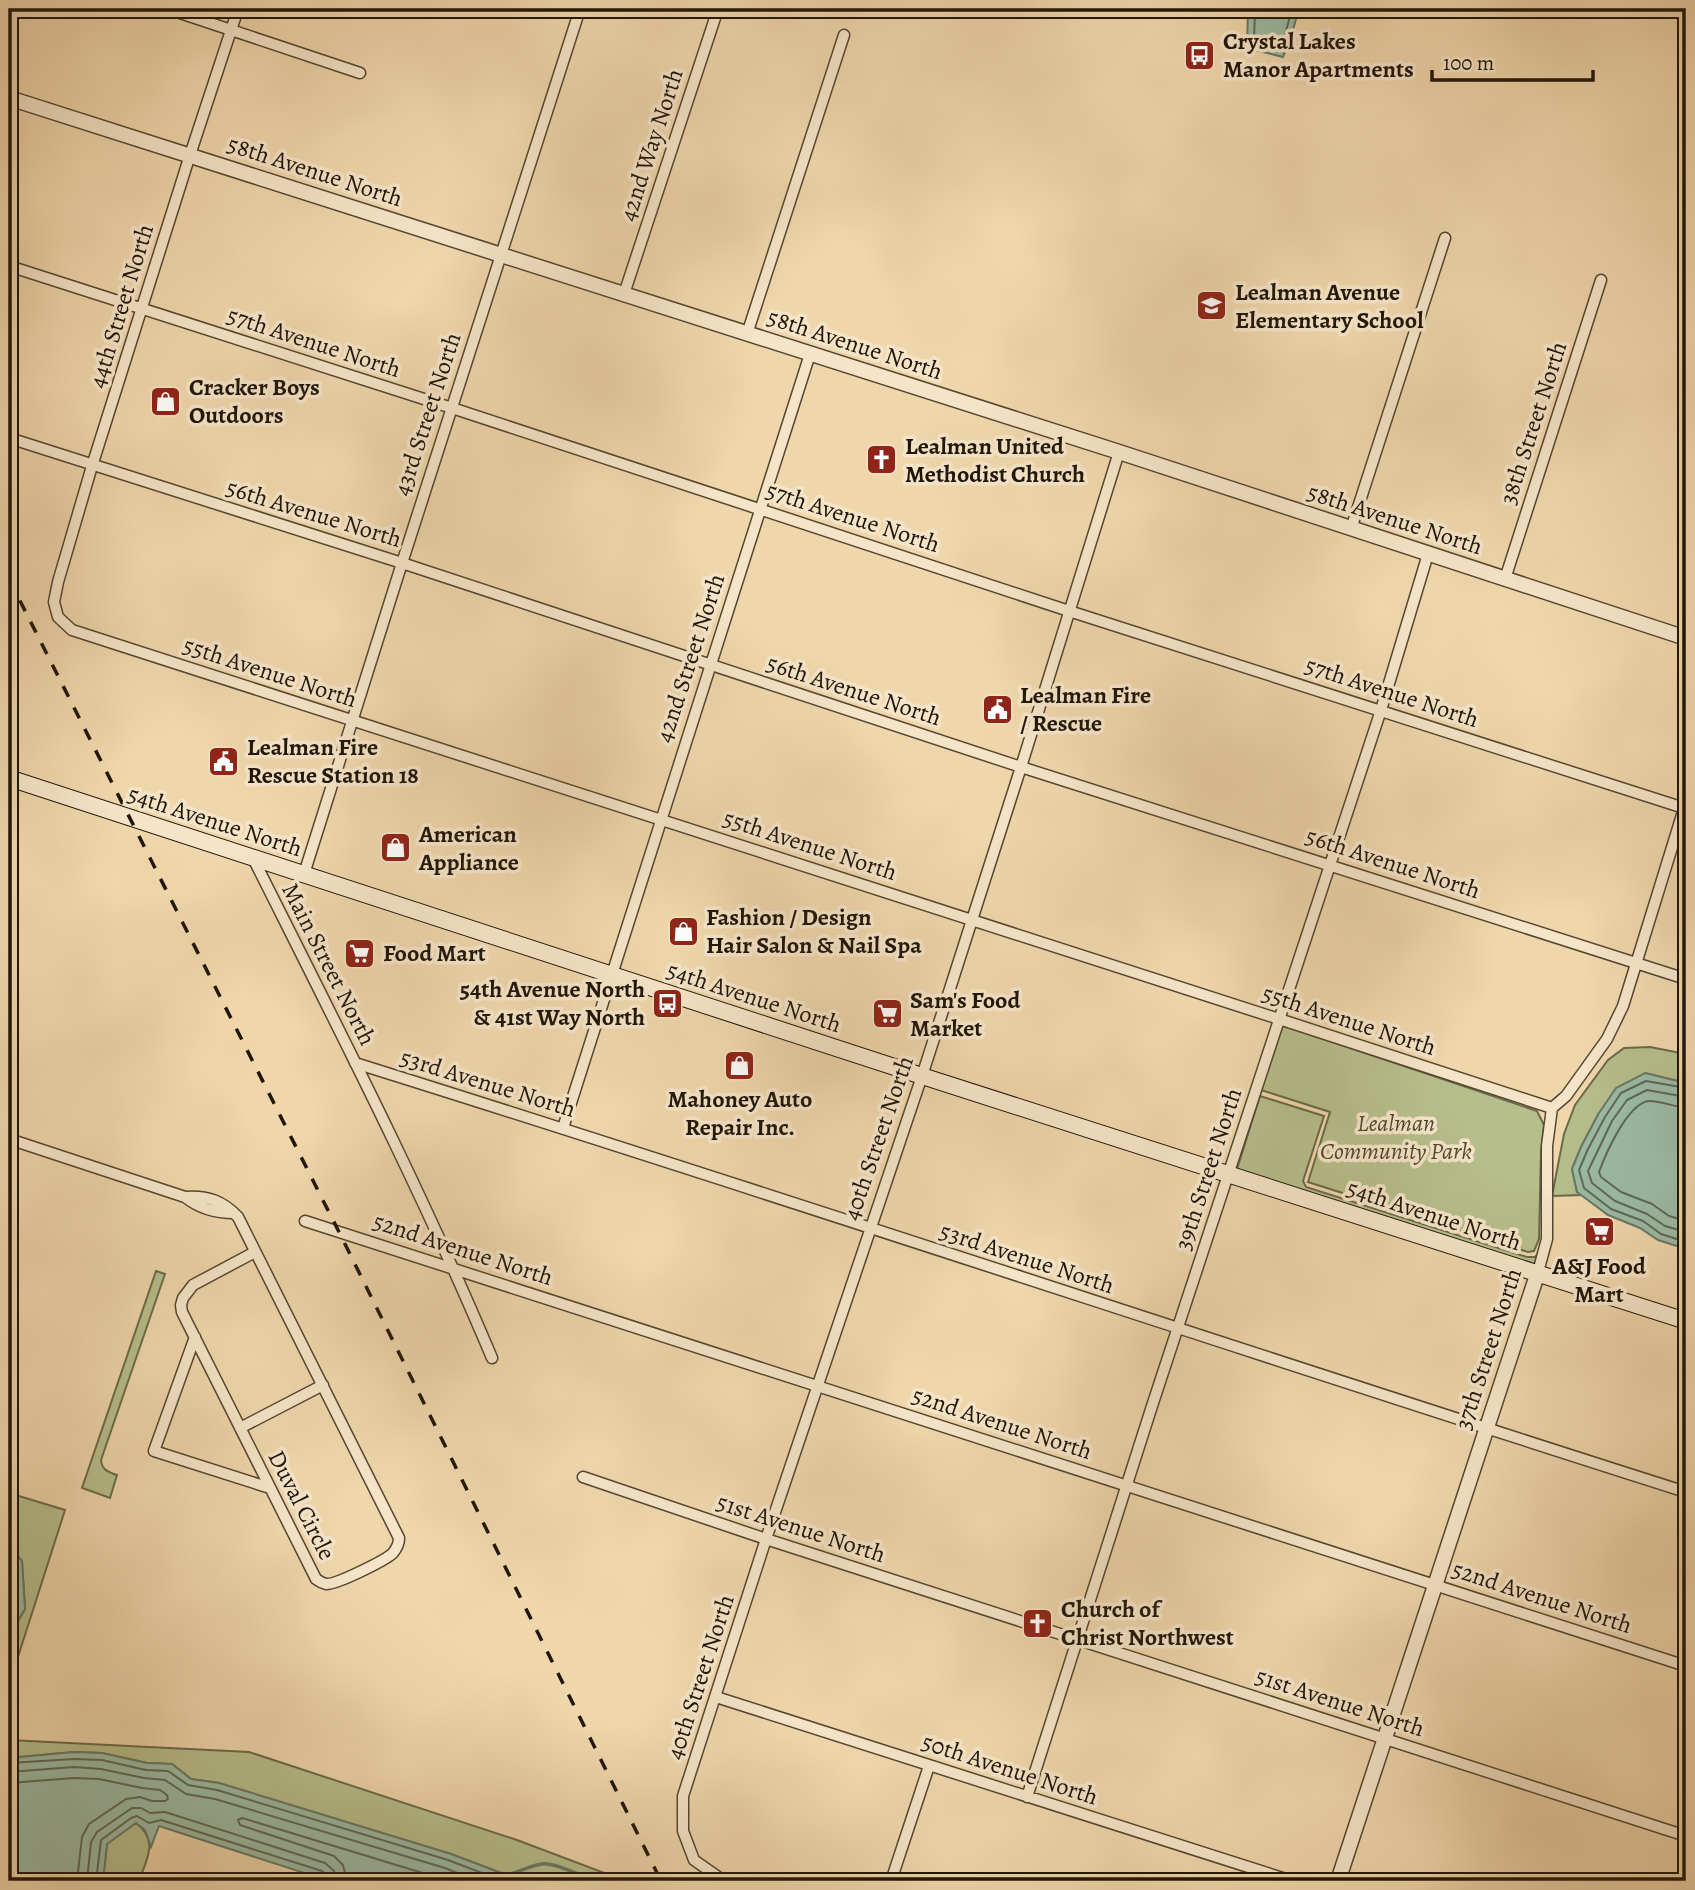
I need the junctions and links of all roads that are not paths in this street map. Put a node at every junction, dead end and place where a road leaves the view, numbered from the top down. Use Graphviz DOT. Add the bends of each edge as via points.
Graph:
graph roads {
  1 [pos="168,9"];
  2 [pos="238,9"];
  3 [pos="580,9"];
  4 [pos="718,9"];
  5 [pos="231,30"];
  6 [pos="845,35"];
  7 [pos="360,73"];
  8 [pos="9,98"];
  9 [pos="190,155"];
  10 [pos="1445,238"];
  11 [pos="501,254"];
  12 [pos="9,266"];
  13 [pos="1601,280"];
  14 [pos="624,293"];
  15 [pos="143,309"];
  16 [pos="747,334"];
  17 [pos="810,354"];
  18 [pos="452,408"];
  19 [pos="9,439"];
  20 [pos="1119,452"];
  21 [pos="92,466"];
  22 [pos="760,509"];
  23 [pos="1351,529"];
  24 [pos="1428,554"];
  25 [pos="402,563"];
  26 [pos="1505,579"];
  27 [pos="1069,611"];
  28 [pos="58,617"];
  29 [pos="1686,638"];
  30 [pos="710,664"];
  31 [pos="1381,710"];
  32 [pos="352,720"];
  33 [pos="1021,767"];
  34 [pos="9,778"];
  35 [pos="1685,805"];
  36 [pos="661,819"];
  37 [pos="252,856"];
  38 [pos="1330,864"];
  39 [pos="304,874"];
  40 [pos="972,920"];
  41 [pos="1637,962"];
  42 [pos="612,975"];
  43 [pos="1686,978"];
  44 [pos="1279,1019"];
  45 [pos="355,1063"];
  46 [pos="922,1076"];
  47 [pos="1552,1108"];
  48 [pos="563,1128"];
  49 [pos="9,1139"];
  50 [pos="1229,1173"];
  51 [pos="305,1220"];
  52 [pos="870,1228"];
  53 [pos="256,1252"];
  54 [pos="454,1268"];
  55 [pos="1538,1272"];
  56 [pos="1686,1321"];
  57 [pos="1177,1329"];
  58 [pos="195,1337"];
  59 [pos="492,1358"];
  60 [pos="323,1385"];
  61 [pos="818,1385"];
  62 [pos="240,1428"];
  63 [pos="1486,1429"];
  64 [pos="583,1477"];
  65 [pos="1126,1485"];
  66 [pos="270,1488"];
  67 [pos="1686,1492"];
  68 [pos="766,1539"];
  69 [pos="1436,1584"];
  70 [pos="1076,1640"];
  71 [pos="1686,1666"];
  72 [pos="716,1697"];
  73 [pos="1385,1739"];
  74 [pos="929,1766"];
  75 [pos="1027,1797"];
  76 [pos="1686,1836"];
  77 [pos="1686,1871"];
  78 [pos="724,1881"];
  79 [pos="891,1881"];
  80 [pos="1292,1881"];
  81 [pos="1338,1881"];
  82 [pos="1683,1881"];
  1 -- 5 [label="street"];
  2 -- 5 [label="street, 44th Street North"];
  3 -- 11 [label="street, 43rd Street North"];
  4 -- 14 [label="street, 42nd Way North"];
  5 -- 7 [label="street"];
  5 -- 9 [label="street, 44th Street North"];
  6 -- 16 [label="street"];
  8 -- 9 [label="street, 58th Avenue North"];
  9 -- 11 [label="street, 58th Avenue North"];
  9 -- 15 [label="street, 44th Street North"];
  10 -- 23 [label="street"];
  11 -- 14 [label="street, 58th Avenue North"];
  11 -- 18 [label="street, 43rd Street North"];
  12 -- 15 [label="street, 57th Avenue North"];
  13 -- 26 [label="street, 38th Street North"];
  14 -- 16 [label="street, 58th Avenue North"];
  15 -- 18 [label="street, 57th Avenue North"];
  15 -- 21 [label="street, 44th Street North"];
  16 -- 17 [label="street, 58th Avenue North"];
  17 -- 20 [label="street, 58th Avenue North"];
  17 -- 22 [label="street, 42nd Street North"];
  18 -- 22 [label="street, 57th Avenue North"];
  18 -- 25 [label="street, 43rd Street North"];
  19 -- 21 [label="street, 56th Avenue North"];
  20 -- 23 [label="street, 58th Avenue North"];
  20 -- 27 [label="street, 40th Street North"];
  21 -- 25 [label="street, 56th Avenue North"];
  21 -- 28 [label="street, 44th Street North" via="58,582 54,602"];
  22 -- 27 [label="street, 57th Avenue North"];
  22 -- 30 [label="street, 42nd Street North"];
  23 -- 24 [label="street, 58th Avenue North"];
  24 -- 26 [label="street, 58th Avenue North"];
  24 -- 31 [label="street, 39th Street North"];
  25 -- 30 [label="street, 56th Avenue North"];
  25 -- 32 [label="street, 43rd Street North"];
  26 -- 29 [label="street, 58th Avenue North"];
  27 -- 31 [label="street, 57th Avenue North"];
  27 -- 33 [label="street, 40th Street North"];
  28 -- 32 [label="street, 55th Avenue North" via="72,629 109,643"];
  30 -- 33 [label="street, 56th Avenue North"];
  30 -- 36 [label="street, 42nd Street North"];
  31 -- 35 [label="street, 57th Avenue North"];
  31 -- 38 [label="street, 39th Street North"];
  32 -- 36 [label="street, 55th Avenue North"];
  32 -- 39 [label="street, 43rd Street North"];
  33 -- 38 [label="street, 56th Avenue North"];
  33 -- 40 [label="street, 40th Street North"];
  34 -- 37 [label="main road, 54th Avenue North"];
  35 -- 41 [label="street"];
  36 -- 40 [label="street, 55th Avenue North"];
  36 -- 42 [label="street, 42nd Street North"];
  37 -- 39 [label="main road, 54th Avenue North"];
  37 -- 45 [label="street, Main Street North"];
  38 -- 41 [label="street, 56th Avenue North"];
  38 -- 44 [label="street, 39th Street North"];
  39 -- 42 [label="main road, 54th Avenue North"];
  40 -- 44 [label="street, 55th Avenue North"];
  40 -- 46 [label="street, 40th Street North"];
  41 -- 43 [label="street, 56th Avenue North"];
  41 -- 47 [label="street" via="1607,1040"];
  42 -- 46 [label="main road, 54th Avenue North"];
  42 -- 48 [label="street, 42nd Street North"];
  44 -- 47 [label="street, 55th Avenue North"];
  44 -- 50 [label="street, 39th Street North"];
  45 -- 48 [label="street, 53rd Avenue North"];
  45 -- 54 [label="street, Main Street North"];
  46 -- 50 [label="main road, 54th Avenue North"];
  46 -- 52 [label="street, 40th Street North"];
  47 -- 55 [label="street, 37th Street North" via="1547,1146 1547,1238"];
  48 -- 52 [label="street, 53rd Avenue North"];
  49 -- 53 [label="street, Duval Circle" via="185,1197 221,1203 236,1215"];
  50 -- 55 [label="main road, 54th Avenue North"];
  50 -- 57 [label="street, 39th Street North"];
  51 -- 54 [label="street, 52nd Avenue North"];
  52 -- 57 [label="street, 53rd Avenue North"];
  52 -- 61 [label="street, 40th Street North"];
  53 -- 58 [label="street, Duval Circle" via="188,1290 182,1312"];
  53 -- 60 [label="street, Duval Circle"];
  54 -- 59 [label="street, Main Street North"];
  54 -- 61 [label="street, 52nd Avenue North"];
  55 -- 56 [label="main road, 54th Avenue North"];
  55 -- 63 [label="street, 37th Street North"];
  57 -- 63 [label="street, 53rd Avenue North"];
  57 -- 65 [label="street, 39th Street North"];
  58 -- 62 [label="street, Duval Circle"];
  58 -- 66 [label="street" via="154,1451"];
  60 -- 62 [label="street"];
  60 -- 66 [label="street, Duval Circle" via="400,1540 398,1545 390,1556 324,1584 316,1580"];
  61 -- 65 [label="street, 52nd Avenue North"];
  61 -- 68 [label="street, 40th Street North"];
  62 -- 66 [label="street, Duval Circle"];
  63 -- 67 [label="street, 53rd Avenue North"];
  63 -- 69 [label="street, 37th Street North"];
  64 -- 68 [label="street, 51st Avenue North"];
  65 -- 69 [label="street, 52nd Avenue North"];
  65 -- 70 [label="street, 39th Street North"];
  68 -- 70 [label="street, 51st Avenue North"];
  68 -- 72 [label="street, 40th Street North"];
  69 -- 71 [label="street, 52nd Avenue North"];
  69 -- 73 [label="street, 37th Street North"];
  70 -- 73 [label="street, 51st Avenue North"];
  70 -- 75 [label="street, 39th Street North"];
  72 -- 74 [label="street, 50th Avenue North"];
  72 -- 78 [label="street, 40th Street North" via="683,1796 683,1832 694,1860"];
  73 -- 76 [label="street, 51st Avenue North"];
  73 -- 81 [label="street, 37th Street North"];
  74 -- 75 [label="street, 50th Avenue North"];
  74 -- 79 [label="street"];
  75 -- 80 [label="street, 50th Avenue North"];
  77 -- 82 [label="street"];
}
